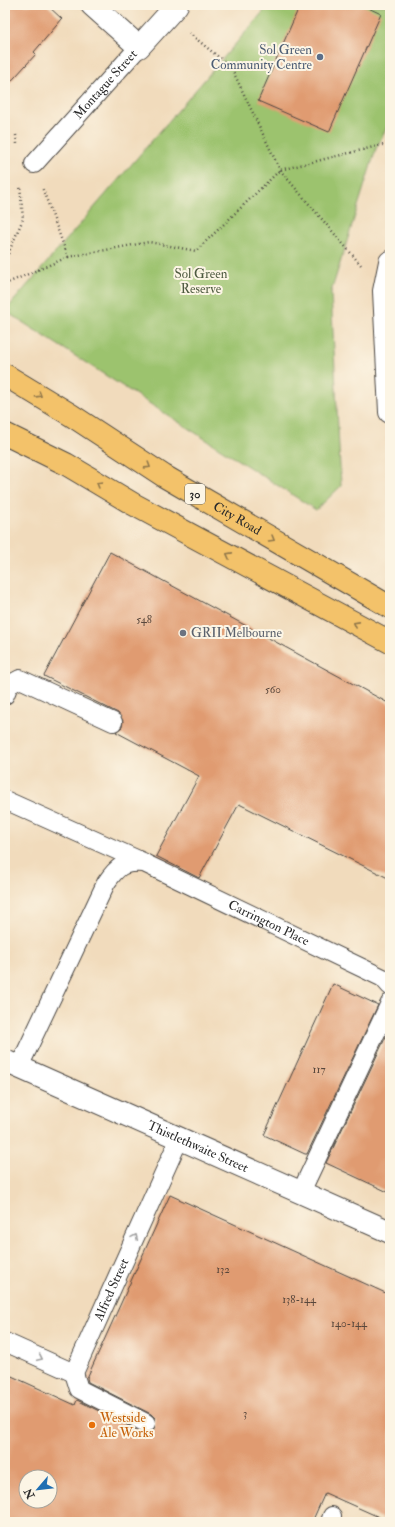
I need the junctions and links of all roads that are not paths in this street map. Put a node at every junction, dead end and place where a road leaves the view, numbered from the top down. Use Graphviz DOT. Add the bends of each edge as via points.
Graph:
graph roads {
  1 [pos="92,5"];
  2 [pos="172,10"];
  3 [pos="139,47"];
  4 [pos="34,164"];
  5 [pos="390,262"];
  6 [pos="5,375"];
  7 [pos="390,412"];
  8 [pos="5,434"];
  9 [pos="390,607"];
  10 [pos="390,642"];
  11 [pos="5,694"];
  12 [pos="113,722"];
  13 [pos="5,800"];
  14 [pos="144,863"];
  15 [pos="390,986"];
  16 [pos="390,1003"];
  17 [pos="12,1064"];
  18 [pos="180,1137"];
  19 [pos="301,1192"];
  20 [pos="390,1232"];
  21 [pos="5,1342"];
  22 [pos="74,1373"];
  23 [pos="146,1423"];
  1 -- 3 [label="street"];
  2 -- 3 [label="street, Montague Street"];
  3 -- 4 [label="lane, Montague Street"];
  5 -- 7 [label="street" via="384,291"];
  6 -- 9 [label="main road, City Road / 30, one-way" via="72,415 164,476"];
  10 -- 8 [label="main road, one-way" via="133,504 66,464"];
  11 -- 12 [label="lane" via="10,686 20,679"];
  13 -- 14 [label="lane, Carrington Place"];
  14 -- 15 [label="lane, Carrington Place" via="383,978"];
  14 -- 17 [label="lane" via="129,862 115,870 106,883"];
  16 -- 19 [label="lane"];
  17 -- 18 [label="street, Thistlethwaite Street"];
  18 -- 19 [label="street, Thistlethwaite Street"];
  22 -- 18 [label="lane, Alfred Street, one-way"];
  19 -- 20 [label="street, Thistlethwaite Street"];
  21 -- 22 [label="lane, one-way"];
  22 -- 23 [label="lane" via="79,1390"];
}
